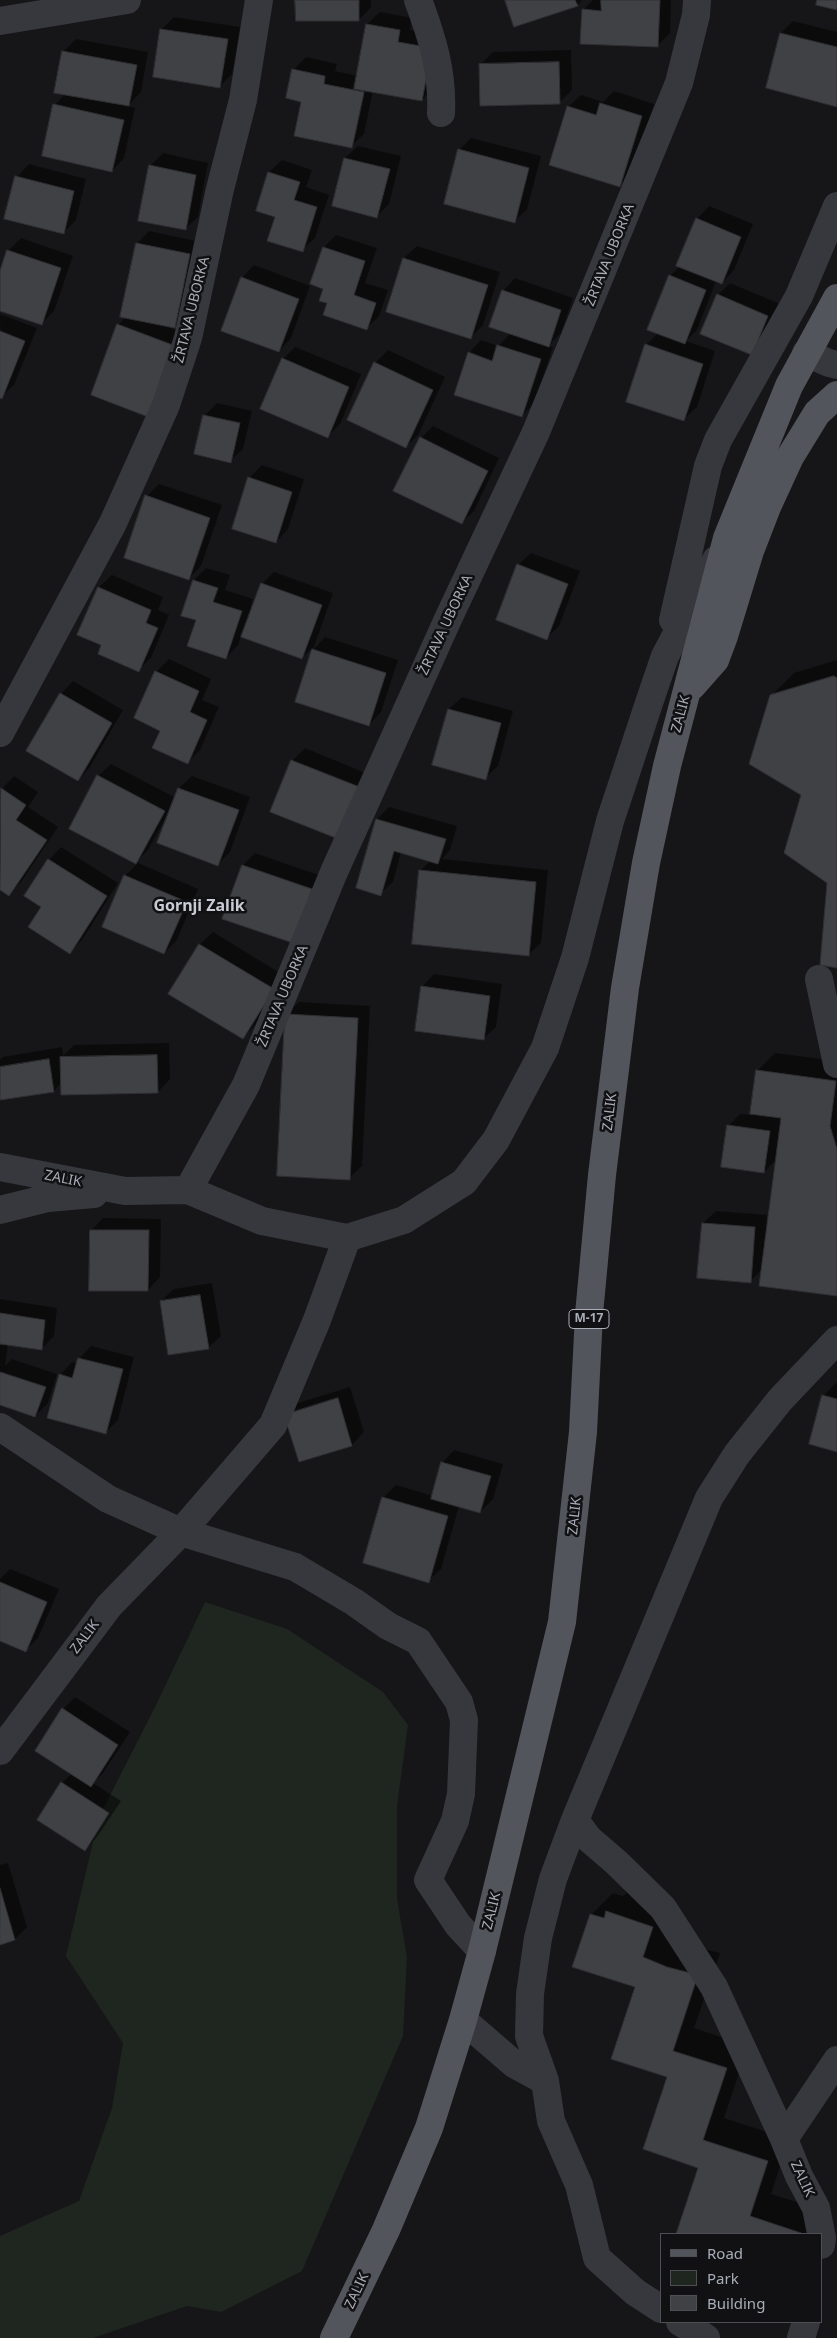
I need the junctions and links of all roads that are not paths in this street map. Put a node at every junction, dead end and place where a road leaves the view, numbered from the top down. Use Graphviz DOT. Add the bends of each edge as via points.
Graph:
graph roads {
  1 [pos="127,0"];
  2 [pos="259,0"];
  3 [pos="418,0"];
  4 [pos="697,0"];
  5 [pos="0,21"];
  6 [pos="441,113"];
  7 [pos="837,206"];
  8 [pos="837,298"];
  9 [pos="806,353"];
  10 [pos="837,365"];
  11 [pos="837,395"];
  12 [pos="727,538"];
  13 [pos="665,656"];
  14 [pos="687,691"];
  15 [pos="0,733"];
  16 [pos="819,979"];
  17 [pos="837,1064"];
  18 [pos="0,1167"];
  19 [pos="188,1190"];
  20 [pos="125,1191"];
  21 [pos="0,1210"];
  22 [pos="347,1238"];
  23 [pos="837,1340"];
  24 [pos="0,1427"];
  25 [pos="181,1532"];
  26 [pos="0,1751"];
  27 [pos="575,1820"];
  28 [pos="482,1951"];
  29 [pos="463,2020"];
  30 [pos="837,2060"];
  31 [pos="545,2081"];
  32 [pos="784,2139"];
  33 [pos="821,2233"];
  34 [pos="660,2308"];
  35 [pos="682,2323"];
  36 [pos="806,2323"];
  37 [pos="334,2338"];
  38 [pos="706,2338"];
  39 [pos="802,2338"];
  1 -- 5 [label="street"];
  2 -- 15 [label="street, ŽRTAVA UBORKA" via="243,100 188,338 166,405 113,524"];
  3 -- 6 [label="street" via="434,41 442,87"];
  4 -- 19 [label="street, ŽRTAVA UBORKA" via="679,83 536,432 342,854 246,1085"];
  7 -- 13 [label="street" via="799,296 718,440 708,466"];
  8 -- 9 [label="main road, ZALIK / M-17"];
  9 -- 10 [label="street"];
  9 -- 12 [label="main road, ZALIK / M-17" via="763,447"];
  11 -- 14 [label="main road" via="816,413 790,457 750,551 715,660"];
  12 -- 13 [label="street"];
  12 -- 14 [label="main road, ZALIK / M-17"];
  13 -- 22 [label="street" via="610,821 575,958 546,1048 496,1140 464,1182 404,1220"];
  14 -- 28 [label="main road, ZALIK / M-17" via="646,863 625,988 602,1175 589,1314 583,1432 562,1622"];
  16 -- 17 [label="street"];
  18 -- 20 [label="street, ZALIK"];
  19 -- 20 [label="street, ZALIK"];
  19 -- 22 [label="street" via="262,1221"];
  20 -- 21 [label="street, ZALIK" via="48,1198"];
  22 -- 25 [label="street, ZALIK" via="273,1425"];
  23 -- 27 [label="street" via="780,1400 709,1498"];
  24 -- 25 [label="street, ZALIK" via="108,1499"];
  25 -- 26 [label="street, ZALIK" via="109,1606"];
  25 -- 28 [label="street, ZALIK" via="295,1567 388,1626 418,1641 459,1702 464,1720 461,1794 455,1821 428,1880 458,1926"];
  27 -- 31 [label="street" via="553,1879 538,1938 530,1994 529,2036"];
  27 -- 32 [label="street, ZALIK" via="588,1838 663,1908 714,1987"];
  28 -- 29 [label="main road, ZALIK / M-17"];
  29 -- 31 [label="street" via="514,2064"];
  29 -- 37 [label="main road, ZALIK / M-17" via="429,2128 386,2230"];
  30 -- 32 [label="street"];
  31 -- 34 [label="street" via="551,2121 579,2185 597,2258 635,2292"];
  32 -- 33 [label="street, ZALIK" via="816,2208"];
  35 -- 38 [label="street"];
  36 -- 39 [label="street"];
}
